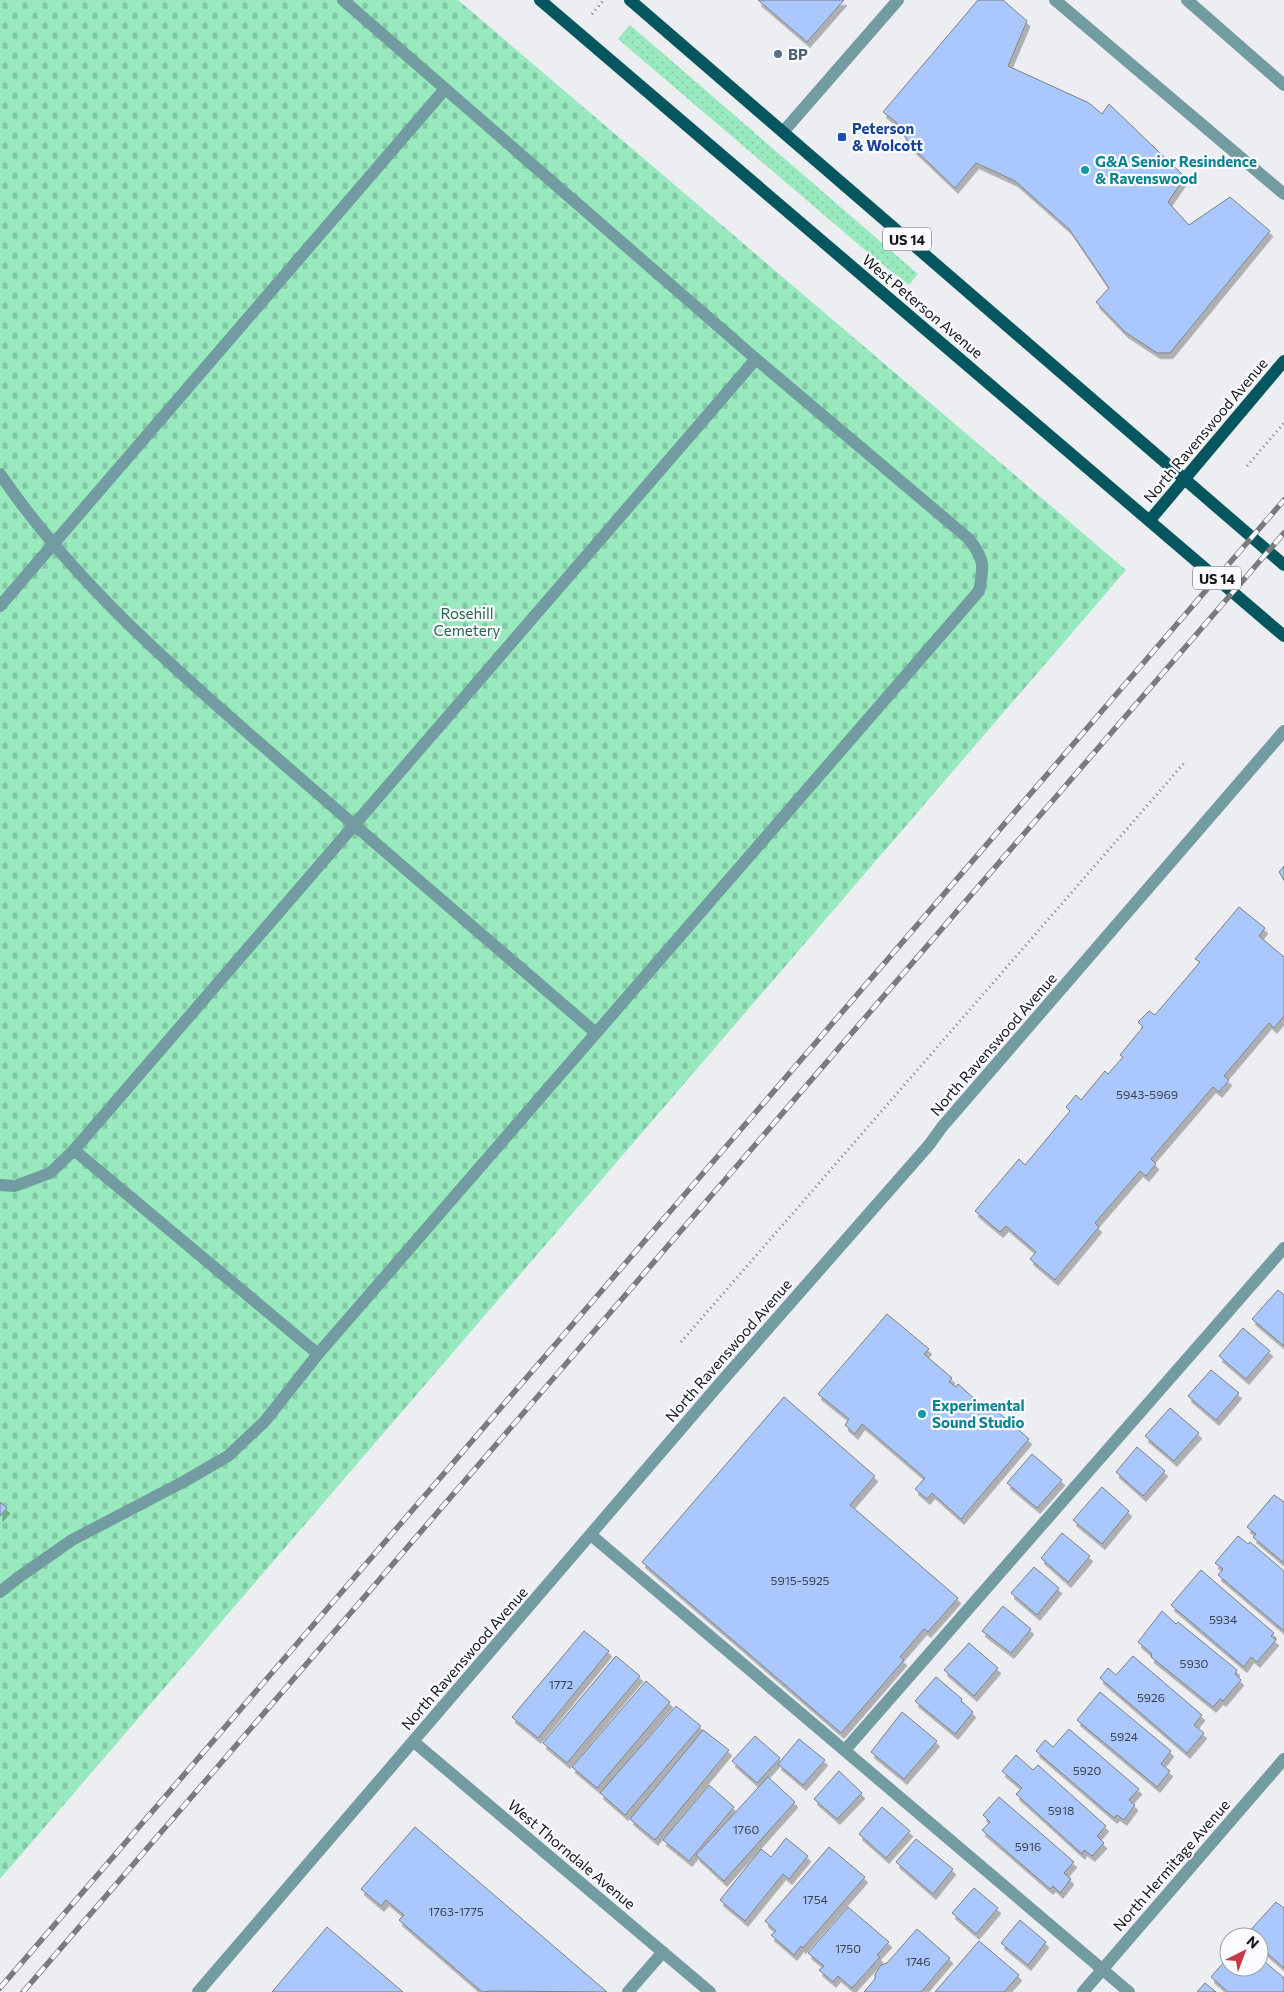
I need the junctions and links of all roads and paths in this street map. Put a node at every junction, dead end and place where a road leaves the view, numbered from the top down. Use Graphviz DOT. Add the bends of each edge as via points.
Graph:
graph roads {
  1 [pos="343,0"];
  2 [pos="630,0"];
  3 [pos="898,0"];
  4 [pos="1055,0"];
  5 [pos="1188,0"];
  6 [pos="542,1"];
  7 [pos="603,1"];
  8 [pos="590,16"];
  9 [pos="1284,85"];
  10 [pos="445,89"];
  11 [pos="784,132"];
  12 [pos="1284,194"];
  13 [pos="756,359"];
  14 [pos="1284,361"];
  15 [pos="1284,424"];
  16 [pos="1247,466"];
  17 [pos="0,474"];
  18 [pos="1185,478"];
  19 [pos="1150,520"];
  20 [pos="53,545"];
  21 [pos="1284,565"];
  22 [pos="0,606"];
  23 [pos="1284,636"];
  24 [pos="1284,731"];
  25 [pos="1185,762"];
  26 [pos="354,825"];
  27 [pos="596,1034"];
  28 [pos="74,1150"];
  29 [pos="0,1185"];
  30 [pos="1284,1248"];
  31 [pos="681,1342"];
  32 [pos="318,1354"];
  33 [pos="591,1535"];
  34 [pos="0,1592"];
  35 [pos="414,1742"];
  36 [pos="845,1750"];
  37 [pos="1284,1759"];
  38 [pos="663,1952"];
  39 [pos="1102,1970"];
  40 [pos="198,1992"];
  41 [pos="628,1992"];
  42 [pos="710,1992"];
  43 [pos="1083,1992"];
  44 [pos="1129,1992"];
  1 -- 10 [label="street"];
  2 -- 11 [label="main road, US 14"];
  3 -- 11 [label="street"];
  4 -- 12 [label="street"];
  5 -- 9 [label="street"];
  6 -- 19 [label="main road, West Peterson Avenue / US 14"];
  7 -- 8 [label="path"];
  10 -- 13 [label="street"];
  10 -- 20 [label="street"];
  11 -- 18 [label="main road, US 14"];
  13 -- 26 [label="street"];
  13 -- 27 [label="street" via="969,539 981,555 983,571 979,591"];
  14 -- 18 [label="main road, North Ravenswood Avenue"];
  15 -- 16 [label="path"];
  17 -- 20 [label="street"];
  18 -- 19 [label="main road, North Ravenswood Avenue"];
  18 -- 21 [label="main road, US 14"];
  19 -- 23 [label="main road, West Peterson Avenue / US 14"];
  20 -- 22 [label="street"];
  20 -- 26 [label="street" via="121,617 198,690"];
  24 -- 33 [label="street, North Ravenswood Avenue"];
  25 -- 31 [label="path"];
  26 -- 27 [label="street"];
  26 -- 28 [label="street"];
  27 -- 32 [label="street"];
  28 -- 29 [label="street" via="50,1173 15,1186"];
  28 -- 32 [label="street"];
  30 -- 36 [label="street"];
  32 -- 34 [label="street" via="265,1421 228,1456 72,1540"];
  33 -- 35 [label="street, North Ravenswood Avenue"];
  33 -- 36 [label="street"];
  35 -- 38 [label="street, West Thorndale Avenue"];
  35 -- 40 [label="street, North Ravenswood Avenue"];
  36 -- 39 [label="street"];
  37 -- 39 [label="street, North Hermitage Avenue"];
  38 -- 41 [label="street"];
  38 -- 42 [label="street, West Thorndale Avenue"];
  39 -- 43 [label="street, North Hermitage Avenue"];
  39 -- 44 [label="street"];
}
